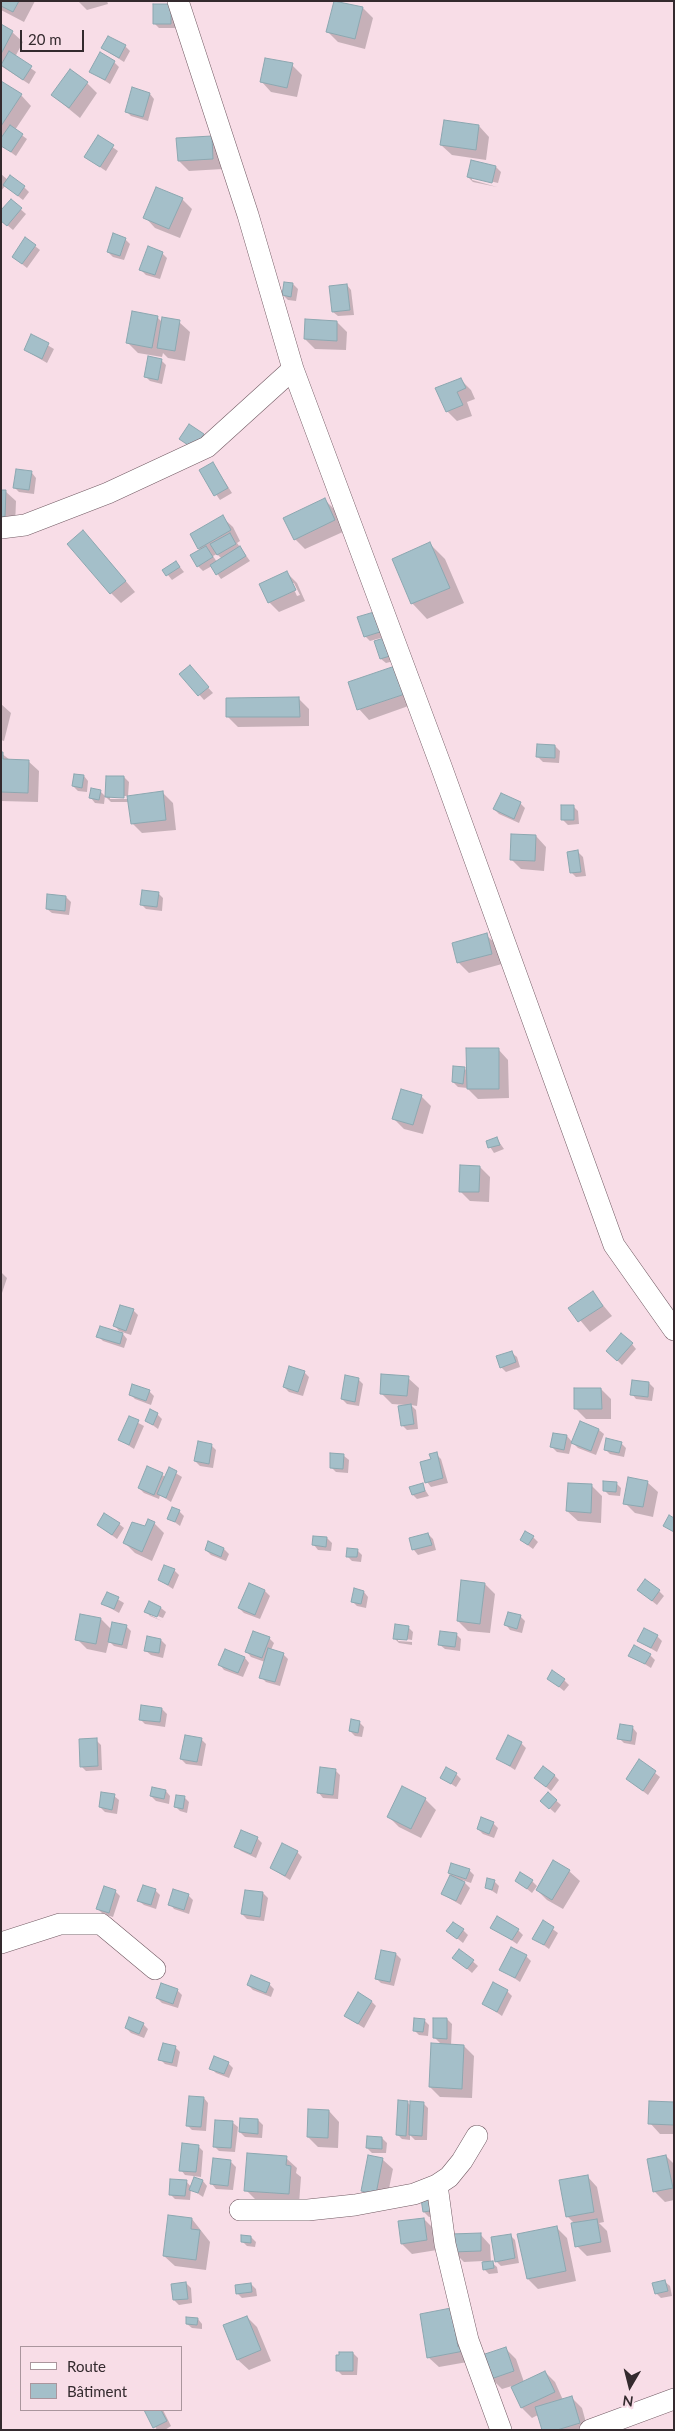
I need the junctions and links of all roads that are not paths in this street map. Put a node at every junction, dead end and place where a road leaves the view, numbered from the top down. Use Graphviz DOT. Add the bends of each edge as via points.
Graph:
graph roads {
  1 [pos="178,1"];
  2 [pos="293,368"];
  3 [pos="1,528"];
  4 [pos="674,1330"];
  5 [pos="1,1943"];
  6 [pos="155,1969"];
  7 [pos="478,2136"];
  8 [pos="437,2185"];
  9 [pos="240,2210"];
  10 [pos="674,2399"];
  11 [pos="501,2430"];
  12 [pos="590,2430"];
  1 -- 2 [label="street" via="248,216"];
  2 -- 3 [label="street" via="206,447 108,492 24,525"];
  2 -- 4 [label="street" via="614,1245"];
  5 -- 6 [label="street" via="60,1924 101,1924"];
  7 -- 8 [label="street" via="449,2177"];
  8 -- 9 [label="street" via="414,2194 356,2205 308,2210"];
  8 -- 11 [label="street" via="445,2244 468,2340"];
  10 -- 12 [label="street"];
}
